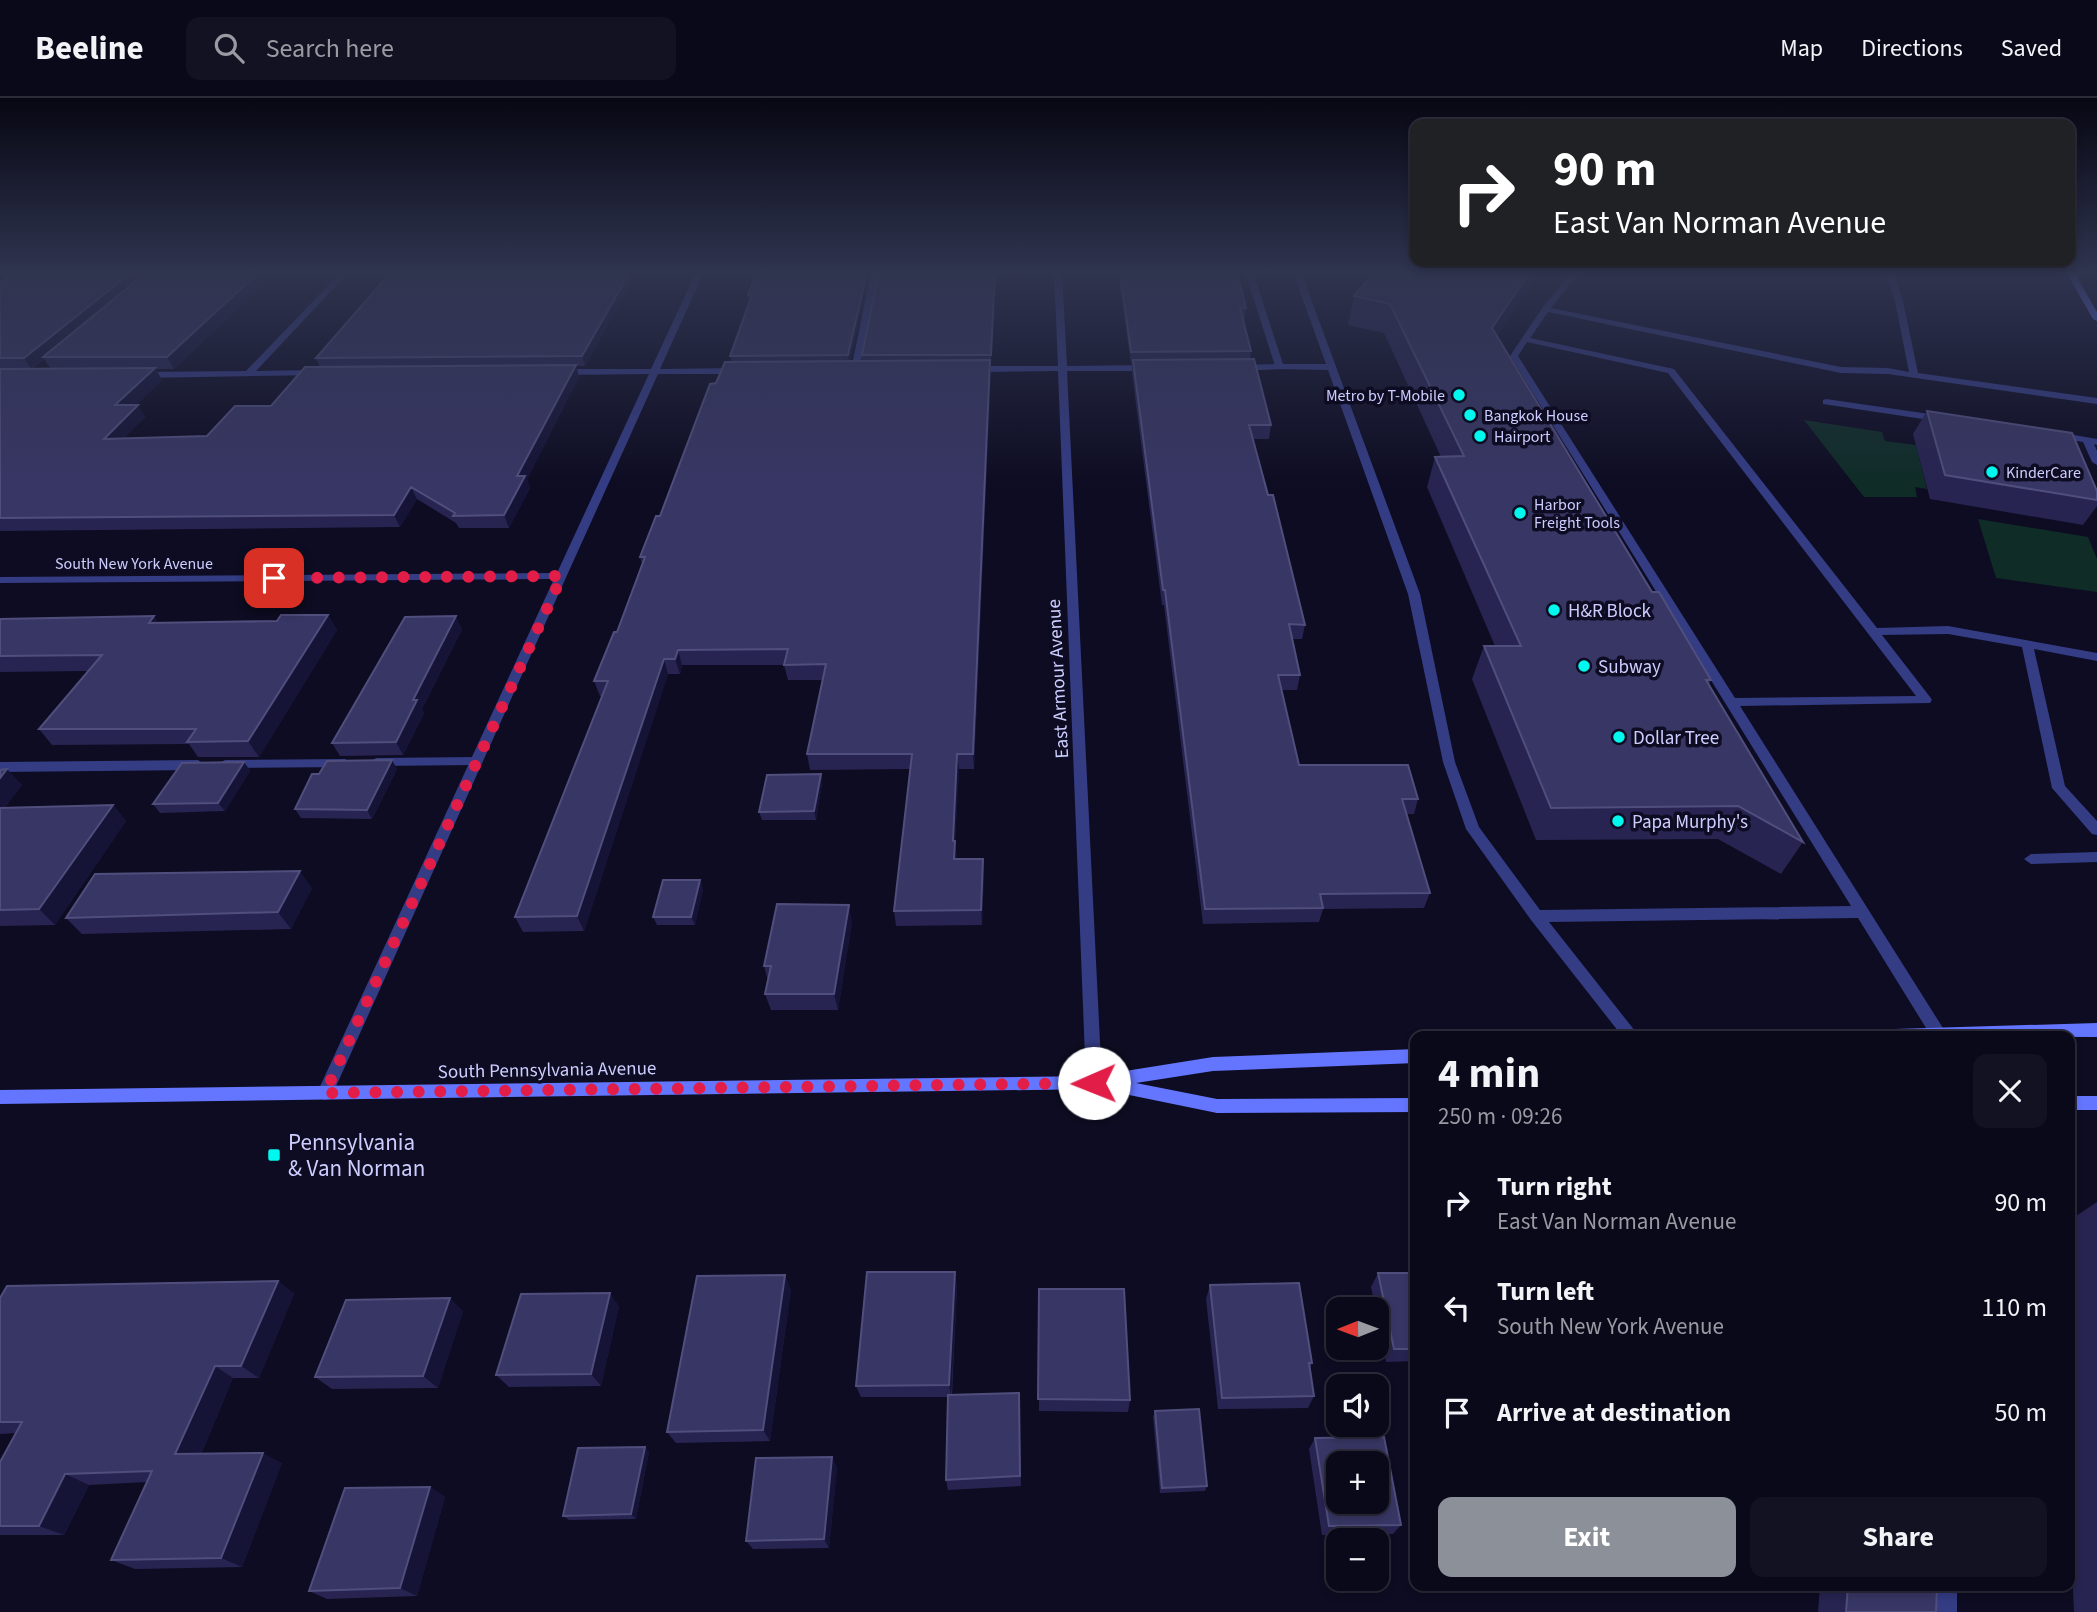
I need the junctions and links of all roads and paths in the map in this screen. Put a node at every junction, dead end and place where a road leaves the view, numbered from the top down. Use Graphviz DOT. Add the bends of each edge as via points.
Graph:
graph roads {
  1 [pos="278,343"];
  2 [pos="668,343"];
  3 [pos="861,343"];
  4 [pos="1061,343"];
  5 [pos="1271,343"];
  6 [pos="1322,343"];
  7 [pos="1523,343"];
  8 [pos="1542,343"];
  9 [pos="1709,343"];
  10 [pos="1907,343"];
  11 [pos="1279,367"];
  12 [pos="1331,367"];
  13 [pos="1162,368"];
  14 [pos="1227,368"];
  15 [pos="963,369"];
  16 [pos="1062,369"];
  17 [pos="841,370"];
  18 [pos="855,370"];
  19 [pos="868,370"];
  20 [pos="655,371"];
  21 [pos="758,371"];
  22 [pos="553,372"];
  23 [pos="331,373"];
  24 [pos="248,374"];
  25 [pos="128,375"];
  26 [pos="1914,375"];
  27 [pos="2097,401"];
  28 [pos="1826,402"];
  29 [pos="1950,420"];
  30 [pos="2046,434"];
  31 [pos="2092,441"];
  32 [pos="2097,462"];
  33 [pos="562,576"];
  34 [pos="0,580"];
  35 [pos="1873,632"];
  36 [pos="2027,643"];
  37 [pos="2097,657"];
  38 [pos="1730,702"];
  39 [pos="477,761"];
  40 [pos="0,767"];
  41 [pos="2097,830"];
  42 [pos="2097,857"];
  43 [pos="2032,859"];
  44 [pos="1862,912"];
  45 [pos="1536,916"];
  46 [pos="2097,1030"];
  47 [pos="1627,1031"];
  48 [pos="1937,1031"];
  49 [pos="2066,1031"];
  50 [pos="1410,1056"];
  51 [pos="1094,1083"];
  52 [pos="325,1093"];
  53 [pos="0,1097"];
  54 [pos="2075,1103"];
  55 [pos="2097,1103"];
  56 [pos="1410,1105"];
  57 [pos="1946,1591"];
  58 [pos="1945,1612"];
  1 -- 24 [label="street"];
  2 -- 20 [label="street"];
  3 -- 18 [label="street"];
  4 -- 16 [label="street, East Armour Avenue"];
  5 -- 11 [label="street"];
  6 -- 12 [label="street"];
  7 -- 38 [label="street" via="1514,356"];
  8 -- 35 [label="street" via="1671,371"];
  9 -- 26 [label="street" via="1841,370"];
  10 -- 26 [label="street"];
  11 -- 12 [label="street"];
  11 -- 14 [label="street"];
  12 -- 45 [label="street" via="1415,594 1449,762 1473,829"];
  13 -- 16 [label="street"];
  15 -- 16 [label="street"];
  16 -- 51 [label="street, East Armour Avenue"];
  17 -- 18 [label="street"];
  18 -- 19 [label="street"];
  20 -- 21 [label="street"];
  20 -- 22 [label="street"];
  20 -- 33 [label="street"];
  23 -- 24 [label="street"];
  24 -- 25 [label="street"];
  26 -- 27 [label="street"];
  28 -- 29 [label="street"];
  30 -- 31 [label="street"];
  31 -- 32 [label="street"];
  33 -- 34 [label="street, South New York Avenue"];
  33 -- 39 [label="street"];
  35 -- 36 [label="street" via="1948,630"];
  35 -- 38 [label="street" via="1926,700"];
  36 -- 37 [label="street"];
  36 -- 41 [label="street" via="2059,788"];
  38 -- 44 [label="street"];
  39 -- 40 [label="street"];
  39 -- 52 [label="street"];
  42 -- 43 [label="street"];
  44 -- 45 [label="street"];
  44 -- 48 [label="street"];
  45 -- 47 [label="street"];
  46 -- 49 [label="street"];
  50 -- 51 [label="street, South Pennsylvania Avenue" via="1213,1064"];
  51 -- 52 [label="street, South Pennsylvania Avenue"];
  51 -- 56 [label="street, South Pennsylvania Avenue" via="1217,1106"];
  52 -- 53 [label="street, South Pennsylvania Avenue"];
  54 -- 55 [label="street"];
  57 -- 58 [label="street"];
}
